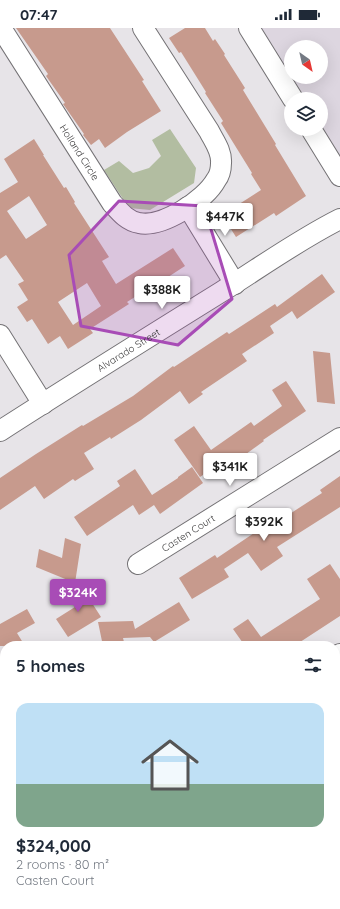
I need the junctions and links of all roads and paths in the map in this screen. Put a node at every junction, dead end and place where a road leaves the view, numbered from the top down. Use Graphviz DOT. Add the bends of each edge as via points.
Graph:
graph roads {
  1 [pos="1,28"];
  2 [pos="143,28"];
  3 [pos="249,28"];
  4 [pos="289,92"];
  5 [pos="315,136"];
  6 [pos="340,176"];
  7 [pos="188,207"];
  8 [pos="340,219"];
  9 [pos="235,284"];
  10 [pos="0,335"];
  11 [pos="43,404"];
  12 [pos="0,431"];
  13 [pos="340,438"];
  14 [pos="138,564"];
  1 -- 7 [label="street, Holland Circle" via="112,203 123,215 133,222 152,223"];
  2 -- 7 [label="street, Holland Circle" via="219,149 220,173 207,193"];
  3 -- 4 [label="street"];
  5 -- 6 [label="street"];
  7 -- 9 [label="street"];
  8 -- 9 [label="street, Alvarado Street" via="278,254"];
  9 -- 11 [label="street, Alvarado Street"];
  10 -- 11 [label="street"];
  11 -- 12 [label="street, Alvarado Street"];
  13 -- 14 [label="street, Casten Court"];
}
